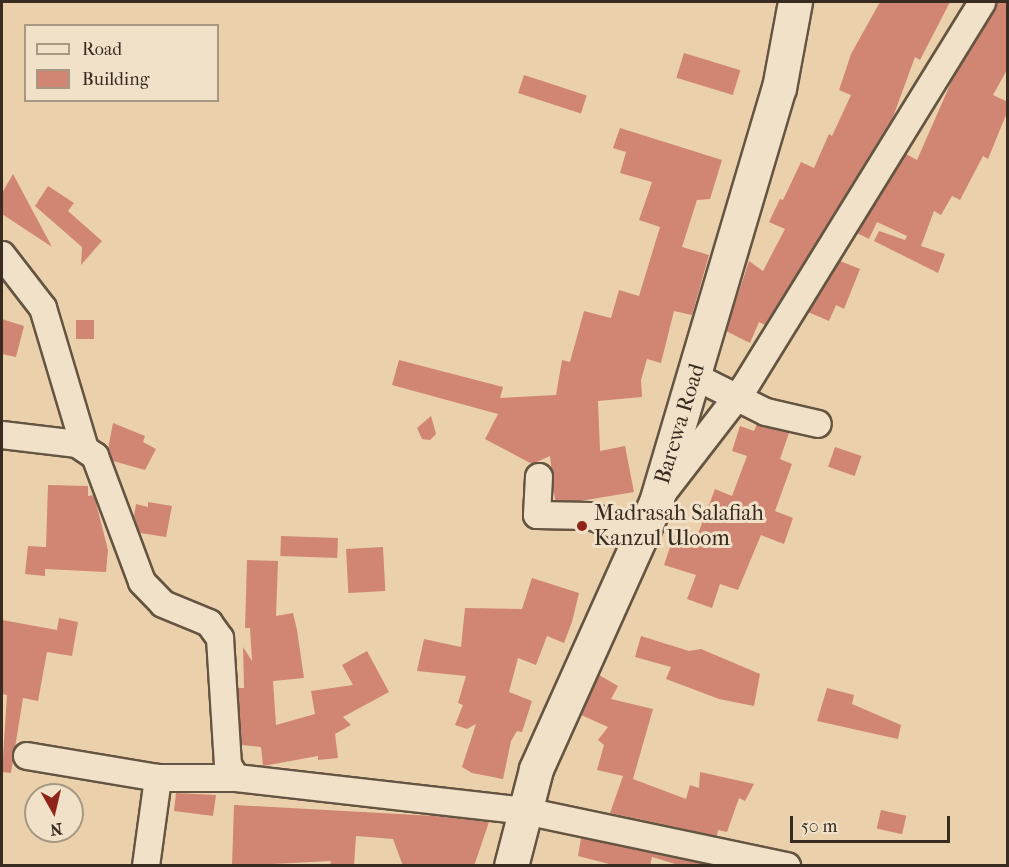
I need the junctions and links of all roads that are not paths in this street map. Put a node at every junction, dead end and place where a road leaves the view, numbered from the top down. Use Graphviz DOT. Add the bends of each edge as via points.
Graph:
graph roads {
  1 [pos="795,2"];
  2 [pos="982,2"];
  3 [pos="2,255"];
  4 [pos="694,376"];
  5 [pos="737,398"];
  6 [pos="818,424"];
  7 [pos="2,435"];
  8 [pos="85,449"];
  9 [pos="539,477"];
  10 [pos="656,502"];
  11 [pos="640,534"];
  12 [pos="27,756"];
  13 [pos="158,778"];
  14 [pos="236,778"];
  15 [pos="525,811"];
  16 [pos="146,866"];
  17 [pos="511,866"];
  18 [pos="788,866"];
  1 -- 4 [label="main road, Barewa Road" via="779,88"];
  2 -- 5 [label="street"];
  3 -- 8 [label="street" via="43,308"];
  4 -- 5 [label="street"];
  4 -- 10 [label="main road, Barewa Road"];
  5 -- 6 [label="street" via="766,412"];
  5 -- 10 [label="street"];
  7 -- 8 [label="street" via="77,444"];
  8 -- 14 [label="street" via="95,456 105,477 142,582 163,604 209,623 220,638 228,765"];
  9 -- 11 [label="street" via="537,515 590,516"];
  10 -- 11 [label="main road, Barewa Road"];
  11 -- 15 [label="main road, Barewa Road" via="569,687 536,769"];
  12 -- 13 [label="street"];
  13 -- 14 [label="street"];
  13 -- 16 [label="street"];
  14 -- 15 [label="street"];
  15 -- 17 [label="main road, Barewa Road"];
  15 -- 18 [label="street"];
}
